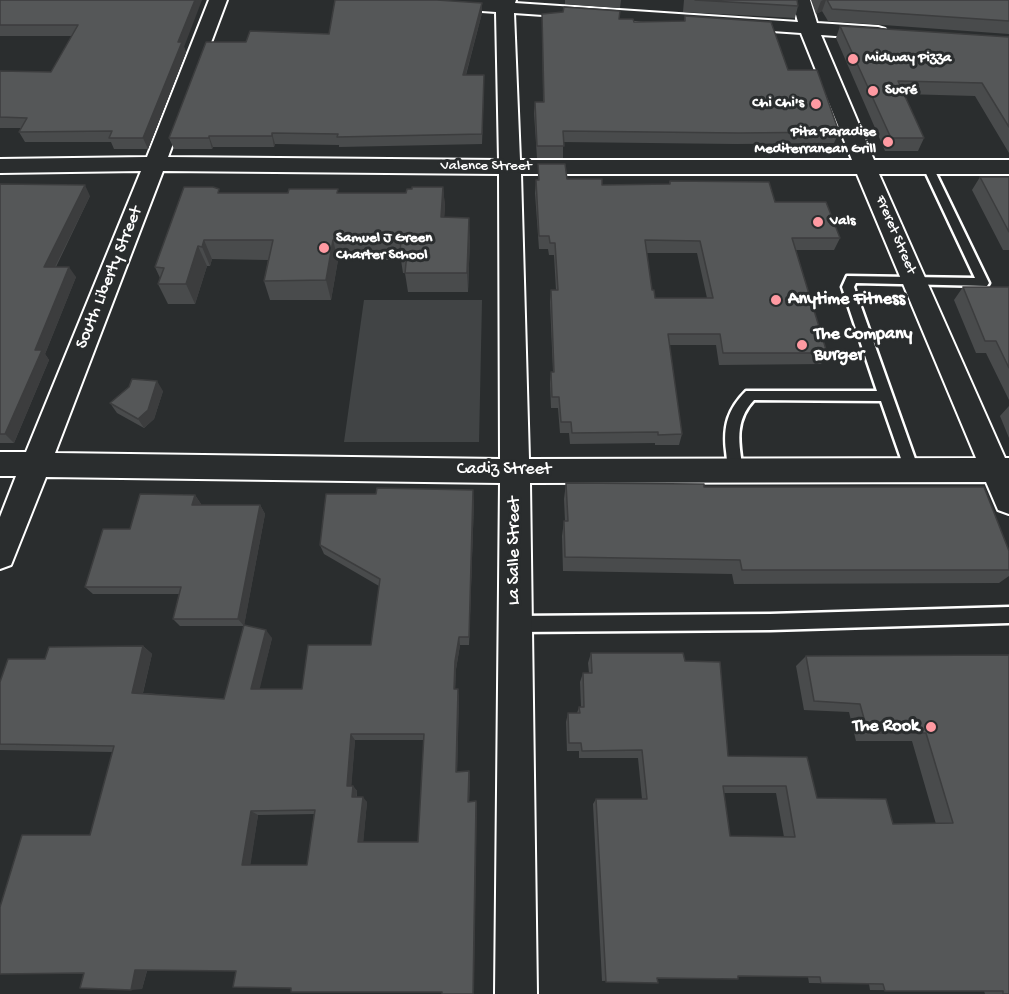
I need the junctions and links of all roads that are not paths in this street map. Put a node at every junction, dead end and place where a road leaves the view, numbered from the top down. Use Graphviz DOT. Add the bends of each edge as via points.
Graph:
graph roads {
  1 [pos="218,0"];
  2 [pos="396,0"];
  3 [pos="801,0"];
  4 [pos="506,4"];
  5 [pos="655,9"];
  6 [pos="809,28"];
  7 [pos="891,34"];
  8 [pos="155,164"];
  9 [pos="0,166"];
  10 [pos="511,167"];
  11 [pos="928,167"];
  12 [pos="1009,167"];
  13 [pos="867,168"];
  14 [pos="915,283"];
  15 [pos="886,396"];
  16 [pos="0,464"];
  17 [pos="37,464"];
  18 [pos="736,470"];
  19 [pos="912,470"];
  20 [pos="1003,470"];
  21 [pos="515,471"];
  22 [pos="1009,501"];
  23 [pos="0,555"];
  24 [pos="1009,615"];
  25 [pos="515,624"];
  26 [pos="516,994"];
  1 -- 8 [label="street, South Liberty Street"];
  2 -- 4 [label="street"];
  3 -- 6 [label="street, Freret Street"];
  4 -- 5 [label="street"];
  4 -- 10 [label="street, La Salle Street"];
  5 -- 6 [label="street"];
  6 -- 7 [label="street"];
  6 -- 13 [label="street, Freret Street"];
  8 -- 9 [label="street, Valence Street"];
  8 -- 10 [label="street, Valence Street"];
  8 -- 17 [label="street, South Liberty Street"];
  10 -- 13 [label="street, Valence Street"];
  10 -- 21 [label="street, La Salle Street"];
  11 -- 12 [label="street, Valence Street"];
  11 -- 13 [label="street, Valence Street"];
  11 -- 14 [label="lane" via="983,283"];
  13 -- 14 [label="street, Freret Street"];
  14 -- 15 [label="lane" via="851,279 848,287"];
  14 -- 20 [label="street, Freret Street"];
  15 -- 18 [label="lane" via="751,395 737,407 731,430"];
  15 -- 19 [label="lane"];
  16 -- 17 [label="street, Cadiz Street"];
  17 -- 21 [label="street, Cadiz Street"];
  17 -- 23 [label="street, South Liberty Street"];
  18 -- 19 [label="street, Cadiz Street"];
  18 -- 21 [label="street, Cadiz Street"];
  19 -- 20 [label="street, Cadiz Street"];
  20 -- 22 [label="street, Freret Street"];
  21 -- 25 [label="street, La Salle Street"];
  24 -- 25 [label="lane"];
  25 -- 26 [label="street, La Salle Street"];
}
